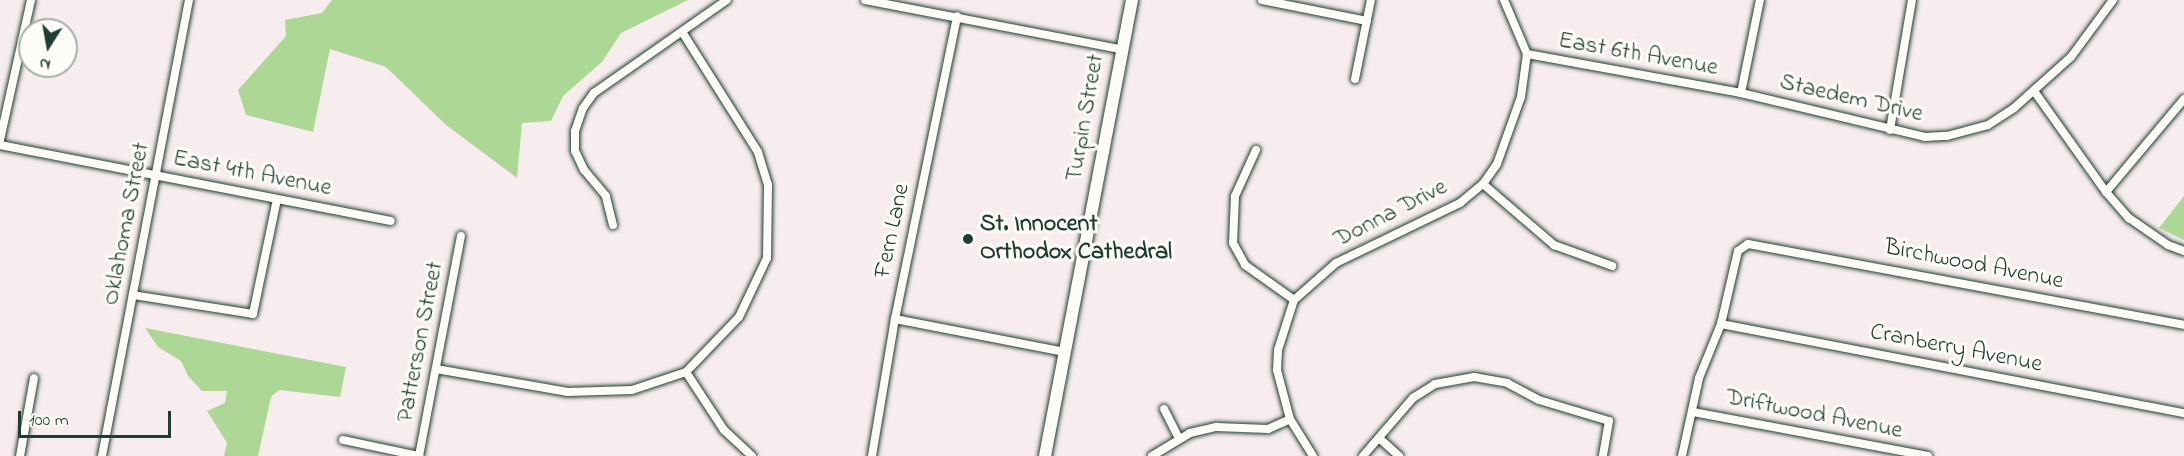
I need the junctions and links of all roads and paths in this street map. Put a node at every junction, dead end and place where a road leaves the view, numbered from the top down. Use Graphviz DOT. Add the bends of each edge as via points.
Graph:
graph roads {
  1 [pos="31,0"];
  2 [pos="189,0"];
  3 [pos="727,0"];
  4 [pos="865,0"];
  5 [pos="1132,0"];
  6 [pos="1262,0"];
  7 [pos="1371,0"];
  8 [pos="1504,0"];
  9 [pos="1760,0"];
  10 [pos="1912,0"];
  11 [pos="2113,0"];
  12 [pos="957,16"];
  13 [pos="1367,21"];
  14 [pos="682,32"];
  15 [pos="1120,49"];
  16 [pos="1527,54"];
  17 [pos="1355,79"];
  18 [pos="2034,91"];
  19 [pos="1741,93"];
  20 [pos="2184,99"];
  21 [pos="1890,130"];
  22 [pos="0,140"];
  23 [pos="0,145"];
  24 [pos="1256,150"];
  25 [pos="156,176"];
  26 [pos="1483,184"];
  27 [pos="2106,192"];
  28 [pos="277,199"];
  29 [pos="391,221"];
  30 [pos="613,225"];
  31 [pos="461,236"];
  32 [pos="2184,251"];
  33 [pos="1612,266"];
  34 [pos="133,295"];
  35 [pos="1294,300"];
  36 [pos="894,319"];
  37 [pos="1721,324"];
  38 [pos="2184,325"];
  39 [pos="1065,352"];
  40 [pos="436,369"];
  41 [pos="686,372"];
  42 [pos="34,378"];
  43 [pos="1164,409"];
  44 [pos="1693,411"];
  45 [pos="2184,413"];
  46 [pos="1290,419"];
  47 [pos="1179,438"];
  48 [pos="1379,438"];
  49 [pos="343,440"];
  50 [pos="20,456"];
  51 [pos="102,456"];
  52 [pos="419,456"];
  53 [pos="752,456"];
  54 [pos="872,456"];
  55 [pos="1046,456"];
  56 [pos="1152,456"];
  57 [pos="1313,456"];
  58 [pos="1363,456"];
  59 [pos="1399,456"];
  60 [pos="1603,456"];
  61 [pos="1682,456"];
  62 [pos="1928,456"];
  1 -- 22 [label="street"];
  2 -- 25 [label="street, Oklahoma Street"];
  3 -- 14 [label="street"];
  4 -- 12 [label="street"];
  5 -- 15 [label="street, Turpin Street"];
  6 -- 13 [label="street"];
  7 -- 13 [label="street"];
  8 -- 16 [label="street"];
  9 -- 19 [label="street"];
  10 -- 21 [label="street"];
  11 -- 18 [label="street, Staedem Drive" via="2071,57"];
  12 -- 15 [label="street"];
  12 -- 36 [label="street, Fern Lane"];
  13 -- 17 [label="street"];
  14 -- 30 [label="street" via="594,93 575,130 575,151 584,170 606,196"];
  14 -- 41 [label="street" via="758,152 768,185 767,258 739,317"];
  15 -- 39 [label="street, Turpin Street"];
  16 -- 19 [label="street, East 6th Avenue"];
  16 -- 26 [label="street, Donna Drive" via="1509,139"];
  18 -- 21 [label="street, Staedem Drive" via="1988,125 1968,132 1925,137"];
  18 -- 27 [label="street"];
  19 -- 21 [label="street, Staedem Drive"];
  20 -- 27 [label="street"];
  23 -- 25 [label="street, East 4th Avenue"];
  24 -- 35 [label="street" via="1235,196 1233,243 1245,265 1261,280"];
  25 -- 28 [label="street, East 4th Avenue"];
  25 -- 34 [label="street, Oklahoma Street"];
  26 -- 33 [label="street" via="1554,245"];
  26 -- 35 [label="street, Donna Drive" via="1460,203 1336,263"];
  27 -- 32 [label="street" via="2150,234"];
  28 -- 29 [label="street, East 4th Avenue"];
  28 -- 34 [label="street" via="253,314"];
  31 -- 40 [label="street, Patterson Street"];
  34 -- 51 [label="street, Oklahoma Street"];
  35 -- 46 [label="street" via="1278,350 1281,394"];
  36 -- 39 [label="street"];
  36 -- 54 [label="street, Fern Lane"];
  37 -- 38 [label="street, Birchwood Avenue" via="1738,251 1757,244"];
  37 -- 44 [label="street" via="1699,378"];
  37 -- 45 [label="street, Cranberry Avenue"];
  39 -- 55 [label="street, Turpin Street"];
  40 -- 41 [label="street" via="568,392 632,390"];
  40 -- 52 [label="street, Patterson Street"];
  41 -- 53 [label="street" via="724,430"];
  42 -- 50 [label="street"];
  43 -- 47 [label="street"];
  44 -- 61 [label="street"];
  44 -- 62 [label="street, Driftwood Avenue"];
  46 -- 47 [label="street" via="1268,429 1216,427"];
  46 -- 57 [label="street"];
  47 -- 56 [label="street"];
  48 -- 58 [label="street"];
  48 -- 59 [label="street"];
  48 -- 60 [label="street" via="1413,398 1435,384 1474,377 1507,383 1539,400 1609,421"];
  49 -- 52 [label="street"];
}
